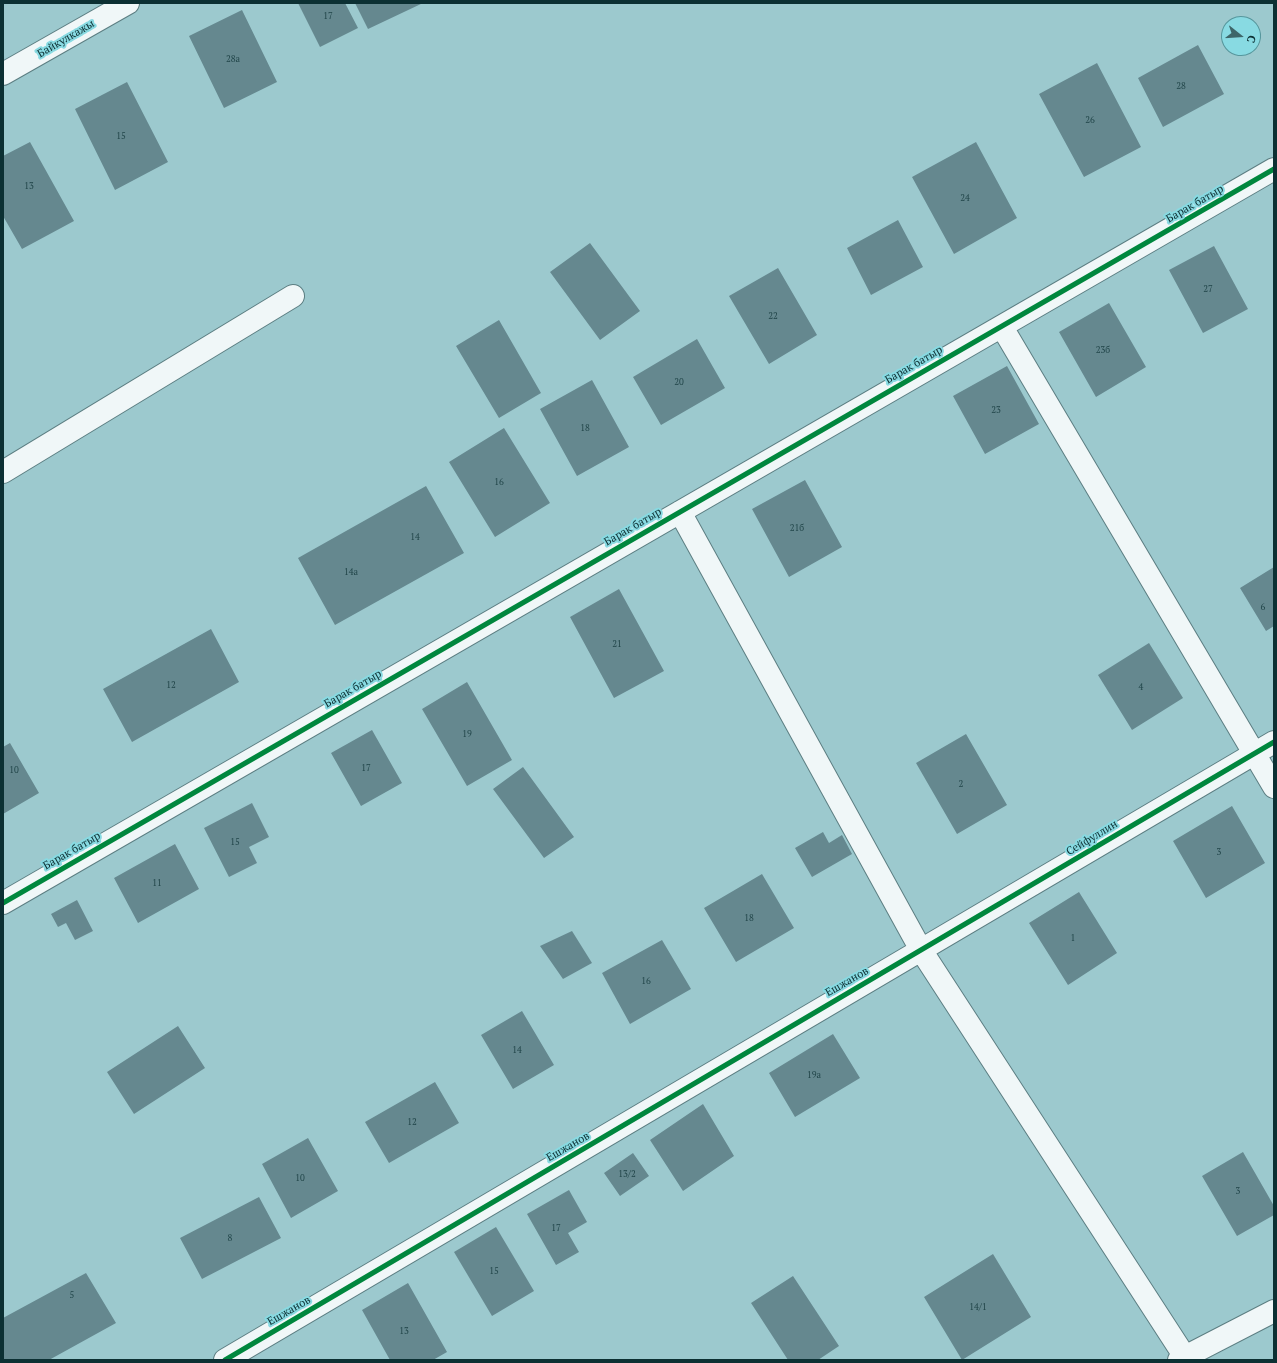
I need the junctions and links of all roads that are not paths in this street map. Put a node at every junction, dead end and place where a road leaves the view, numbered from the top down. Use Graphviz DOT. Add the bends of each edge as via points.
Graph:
graph roads {
  1 [pos="128,3"];
  2 [pos="3,74"];
  3 [pos="1274,169"];
  4 [pos="293,296"];
  5 [pos="1002,326"];
  6 [pos="3,472"];
  7 [pos="680,512"];
  8 [pos="1274,742"];
  9 [pos="1255,753"];
  10 [pos="1274,787"];
  11 [pos="3,903"];
  12 [pos="921,950"];
  13 [pos="1274,1311"];
  14 [pos="1182,1359"];
  15 [pos="225,1360"];
  1 -- 2 [label="street, Байкулкажы"];
  3 -- 5 [label="street, Барак батыр"];
  4 -- 6 [label="street"];
  5 -- 7 [label="street, Барак батыр"];
  5 -- 9 [label="street"];
  7 -- 11 [label="street, Барак батыр"];
  7 -- 12 [label="street"];
  8 -- 9 [label="street, Сейфуллин"];
  9 -- 10 [label="street"];
  9 -- 12 [label="street, Сейфуллин"];
  12 -- 14 [label="street"];
  12 -- 15 [label="street, Ешжанов"];
  13 -- 14 [label="street"];
}
